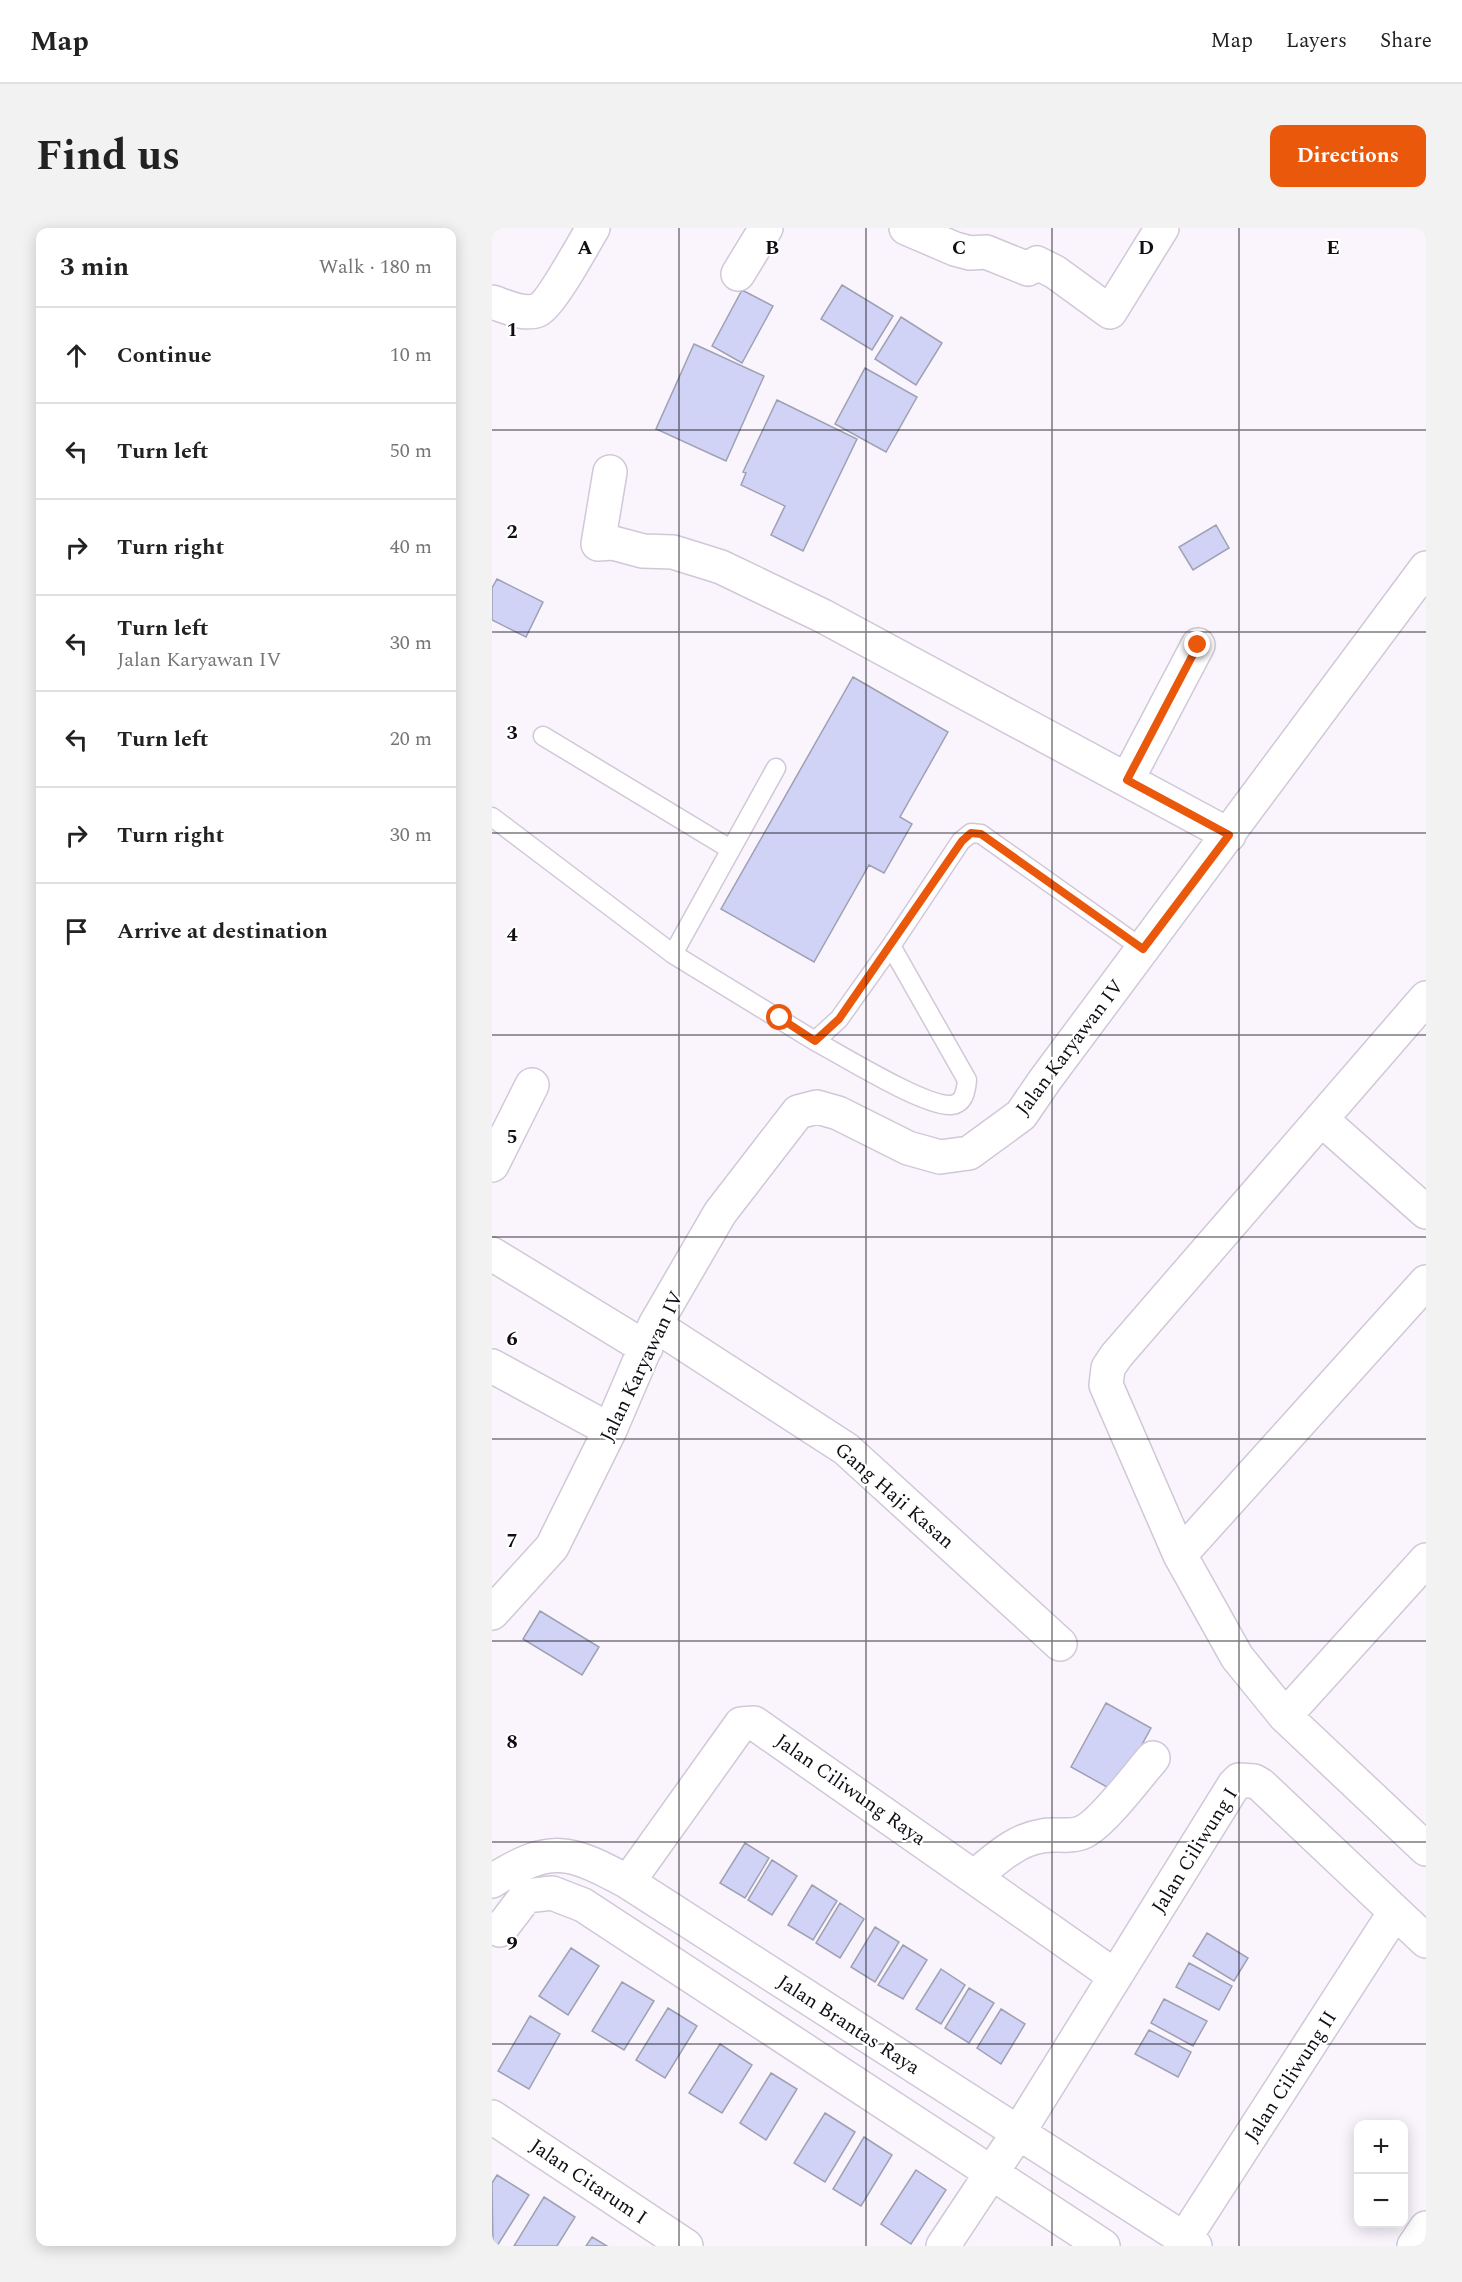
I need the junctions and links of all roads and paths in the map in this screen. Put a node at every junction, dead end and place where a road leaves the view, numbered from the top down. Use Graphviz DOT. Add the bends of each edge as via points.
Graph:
graph roads {
  1 [pos="593,228"];
  2 [pos="766,228"];
  3 [pos="906,228"];
  4 [pos="1162,228"];
  5 [pos="738,274"];
  6 [pos="492,302"];
  7 [pos="610,472"];
  8 [pos="1426,568"];
  9 [pos="1198,645"];
  10 [pos="543,736"];
  11 [pos="776,768"];
  12 [pos="1127,780"];
  13 [pos="492,817"];
  14 [pos="1229,835"];
  15 [pos="730,849"];
  16 [pos="891,946"];
  17 [pos="1143,949"];
  18 [pos="673,954"];
  19 [pos="1426,998"];
  20 [pos="815,1041"];
  21 [pos="532,1085"];
  22 [pos="1321,1119"];
  23 [pos="492,1165"];
  24 [pos="1426,1212"];
  25 [pos="492,1254"];
  26 [pos="1426,1282"];
  27 [pos="651,1336"];
  28 [pos="492,1366"];
  29 [pos="610,1430"];
  30 [pos="1180,1555"];
  31 [pos="1426,1560"];
  32 [pos="492,1613"];
  33 [pos="1060,1644"];
  34 [pos="1285,1716"];
  35 [pos="1153,1758"];
  36 [pos="1423,1839"];
  37 [pos="975,1876"];
  38 [pos="492,1881"];
  39 [pos="628,1882"];
  40 [pos="1395,1912"];
  41 [pos="495,1932"];
  42 [pos="1426,1941"];
  43 [pos="1115,1976"];
  44 [pos="492,2117"];
  45 [pos="1018,2133"];
  46 [pos="991,2173"];
  47 [pos="1426,2228"];
  48 [pos="1190,2242"];
  49 [pos="686,2246"];
  50 [pos="943,2246"];
  51 [pos="1102,2246"];
  52 [pos="1414,2246"];
  1 -- 6 [label="street" via="538,310 528,312"];
  2 -- 5 [label="street"];
  3 -- 4 [label="street" via="955,249 987,252 1028,269 1037,263 1110,312"];
  7 -- 12 [label="street" via="598,544 673,552 721,567 822,616"];
  8 -- 14 [label="street, Jalan Karyawan IV"];
  9 -- 12 [label="street"];
  10 -- 15 [label="lane"];
  11 -- 15 [label="lane"];
  12 -- 14 [label="street"];
  13 -- 18 [label="lane"];
  14 -- 17 [label="street, Jalan Karyawan IV"];
  15 -- 18 [label="lane"];
  16 -- 17 [label="lane" via="971,833 981,834"];
  16 -- 20 [label="lane" via="839,1019"];
  16 -- 20 [label="lane" via="967,1080 966,1094 951,1105 923,1099"];
  17 -- 27 [label="street, Jalan Karyawan IV" via="1021,1115 969,1153 940,1157 908,1148 838,1113 817,1107 798,1112 720,1213"];
  18 -- 20 [label="lane"];
  19 -- 22 [label="street"];
  21 -- 23 [label="street"];
  22 -- 24 [label="street"];
  22 -- 30 [label="street" via="1108,1368 1106,1385"];
  25 -- 27 [label="street, Gang Haji Kasan"];
  26 -- 30 [label="street"];
  27 -- 29 [label="street, Jalan Karyawan IV"];
  27 -- 33 [label="street, Gang Haji Kasan" via="846,1449"];
  28 -- 29 [label="street"];
  29 -- 32 [label="street, Jalan Karyawan IV" via="552,1547"];
  30 -- 34 [label="street" via="1237,1657"];
  31 -- 34 [label="street"];
  34 -- 36 [label="street"];
  35 -- 37 [label="street" via="1087,1830 1030,1838"];
  37 -- 39 [label="street, Jalan Ciliwung Raya" via="760,1726 748,1722 736,1731"];
  37 -- 43 [label="street, Jalan Ciliwung Raya"];
  38 -- 39 [label="street, Jalan Brantas Raya" via="539,1856 568,1855"];
  39 -- 45 [label="street, Jalan Brantas Raya"];
  40 -- 42 [label="street, Jalan Ciliwung I"];
  40 -- 43 [label="street, Jalan Ciliwung I" via="1261,1785 1239,1780"];
  40 -- 48 [label="street, Jalan Ciliwung II"];
  41 -- 46 [label="street" via="526,1896 552,1893 583,1905"];
  43 -- 45 [label="street, Jalan Ciliwung I"];
  44 -- 49 [label="street, Jalan Citarum I"];
  45 -- 46 [label="street, Jalan Ciliwung I"];
  45 -- 48 [label="street, Jalan Brantas Raya"];
  46 -- 50 [label="street, Jalan Ciliwung I"];
  46 -- 51 [label="street"];
  47 -- 52 [label="street"];
}
